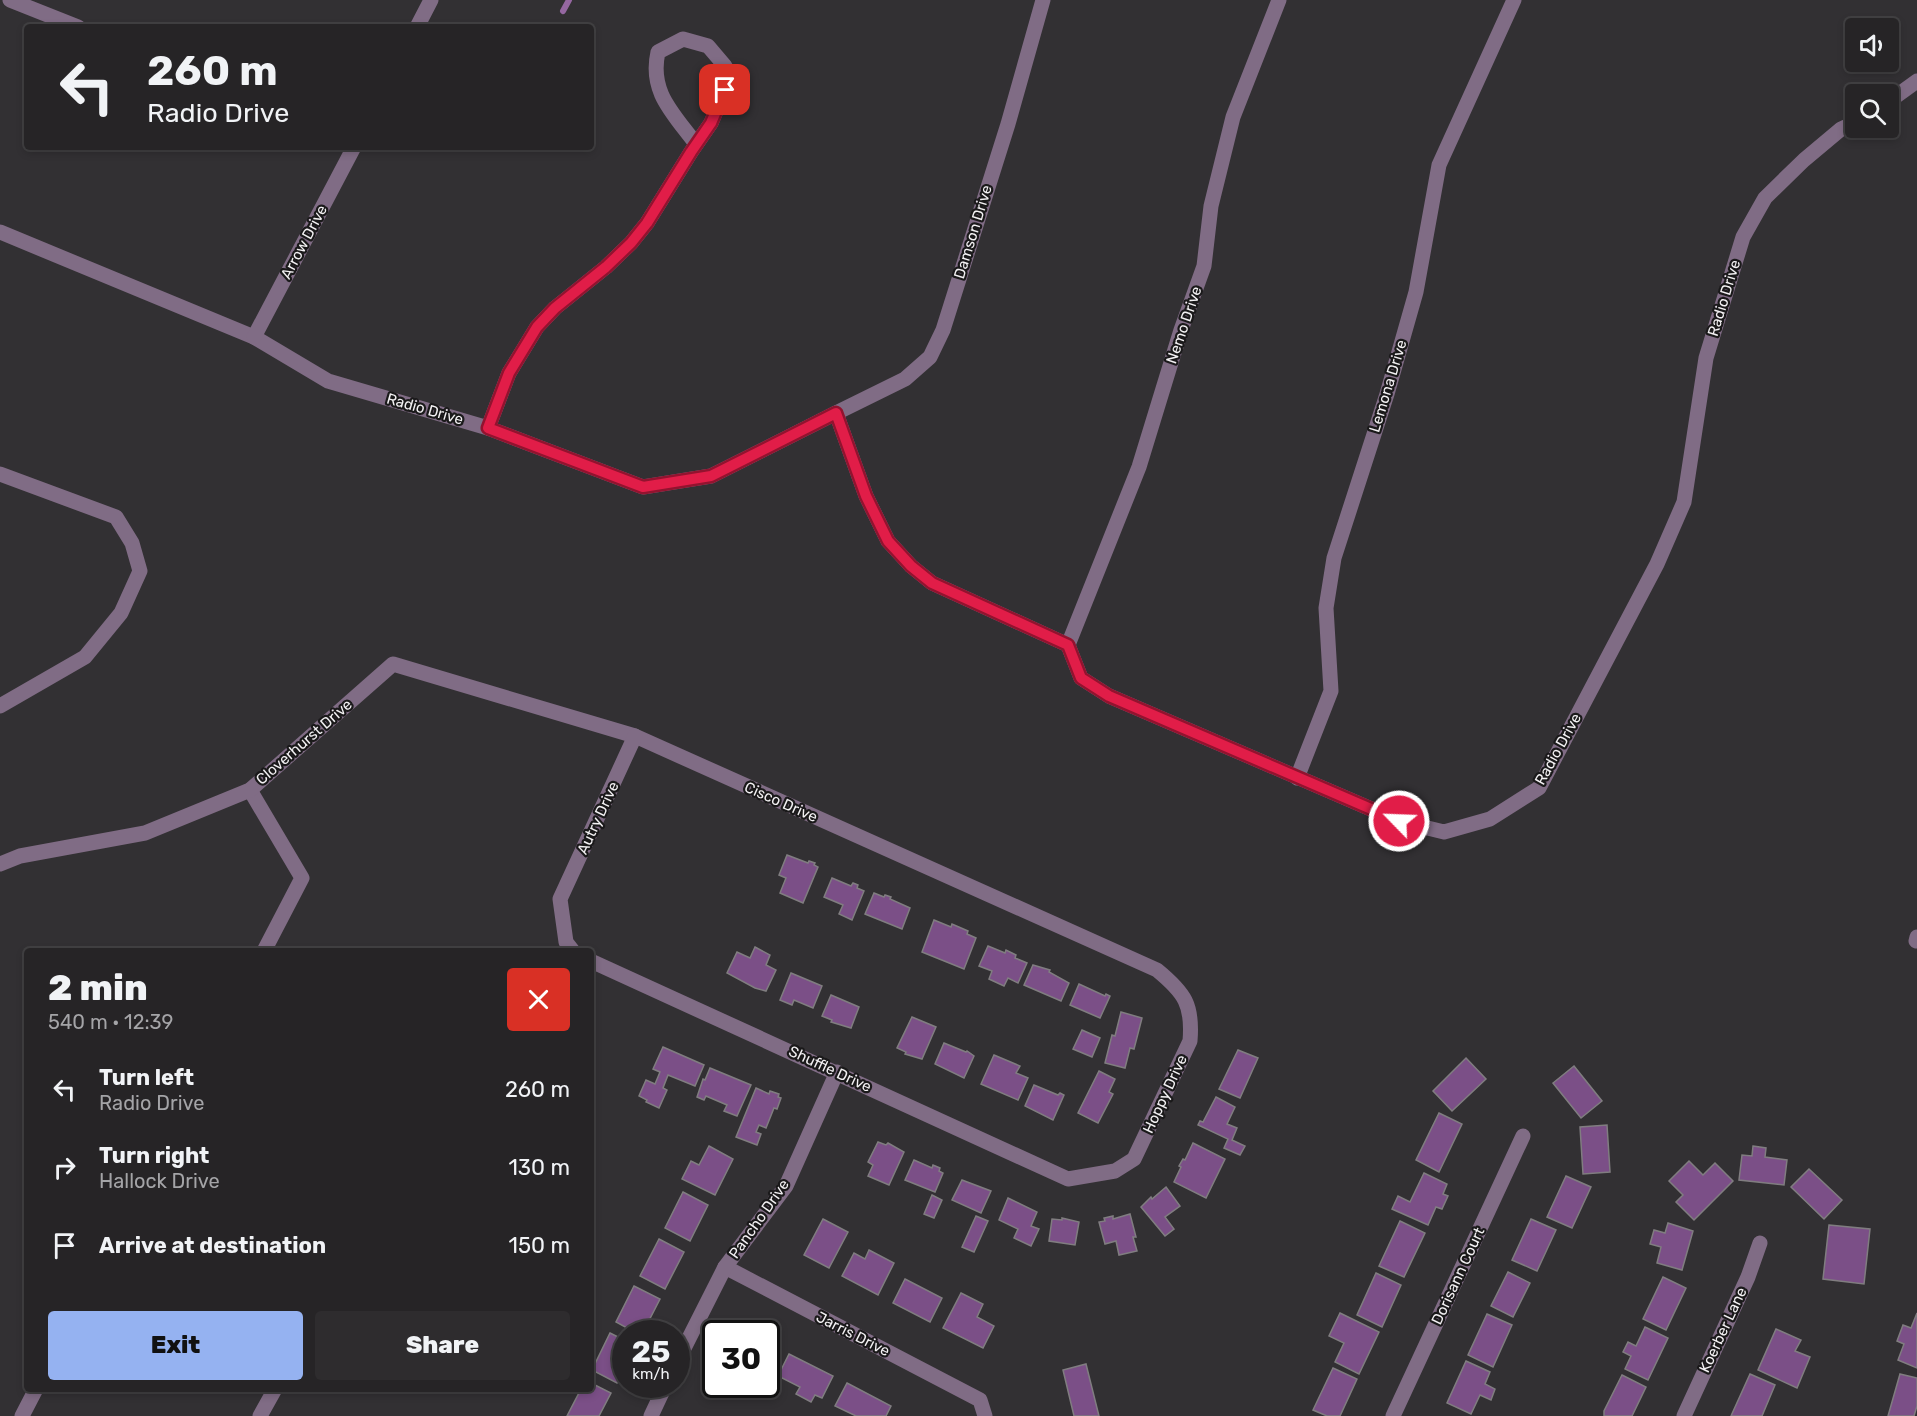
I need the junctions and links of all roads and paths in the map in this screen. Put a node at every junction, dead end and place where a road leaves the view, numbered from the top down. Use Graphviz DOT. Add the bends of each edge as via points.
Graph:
graph roads {
  1 [pos="10,0"];
  2 [pos="431,0"];
  3 [pos="1043,0"];
  4 [pos="1279,0"];
  5 [pos="1514,0"];
  6 [pos="70,24"];
  7 [pos="419,24"];
  8 [pos="1917,81"];
  9 [pos="1899,94"];
  10 [pos="1845,127"];
  11 [pos="696,144"];
  12 [pos="352,150"];
  13 [pos="0,232"];
  14 [pos="254,337"];
  15 [pos="836,413"];
  16 [pos="488,428"];
  17 [pos="0,474"];
  18 [pos="1068,645"];
  19 [pos="393,664"];
  20 [pos="0,706"];
  21 [pos="635,736"];
  22 [pos="1297,778"];
  23 [pos="250,790"];
  24 [pos="0,864"];
  25 [pos="1917,937"];
  26 [pos="1916,941"];
  27 [pos="266,948"];
  28 [pos="571,948"];
  29 [pos="594,962"];
  30 [pos="1157,970"];
  31 [pos="837,1072"];
  32 [pos="1523,1136"];
  33 [pos="1068,1179"];
  34 [pos="1760,1243"];
  35 [pos="725,1268"];
  36 [pos="690,1337"];
  37 [pos="34,1392"];
  38 [pos="273,1392"];
  39 [pos="659,1398"];
  40 [pos="22,1416"];
  41 [pos="260,1416"];
  42 [pos="651,1416"];
  43 [pos="985,1416"];
  44 [pos="1393,1416"];
  45 [pos="1684,1416"];
  1 -- 6 [label="street"];
  2 -- 7 [label="street"];
  3 -- 15 [label="street, Damson Drive" via="943,330 930,357 905,379"];
  4 -- 18 [label="street, Nemo Drive" via="1233,117 1211,206 1204,266 1139,467"];
  5 -- 22 [label="street, Lemona Drive" via="1439,165 1416,292 1334,558 1326,608 1331,692"];
  8 -- 9 [label="street"];
  10 -- 22 [label="street, Radio Drive" via="1765,198 1743,237 1706,358 1684,502 1658,564 1539,788 1490,819 1444,832 1399,821"];
  11 -- 16 [label="street" via="661,97 654,68 658,52 683,39 708,46 725,66 725,90 711,123 631,243 537,327 509,373"];
  12 -- 14 [label="street, Arrow Drive"];
  13 -- 14 [label="street, Radio Drive"];
  14 -- 16 [label="street, Radio Drive" via="328,381"];
  15 -- 16 [label="street, Radio Drive" via="711,476 643,487"];
  15 -- 18 [label="street" via="866,496 888,541 911,566 932,583"];
  17 -- 20 [label="street" via="116,517 132,543 140,571 121,614 85,657"];
  18 -- 22 [label="street, Radio Drive" via="1081,678 1109,696"];
  19 -- 21 [label="street, Cisco Drive"];
  19 -- 23 [label="street, Cloverhurst Drive"];
  21 -- 28 [label="street, Autry Drive" via="560,899 566,942"];
  21 -- 30 [label="street, Cisco Drive"];
  23 -- 24 [label="street, Cloverhurst Drive" via="145,833 20,856"];
  23 -- 27 [label="street" via="302,878"];
  25 -- 26 [label="street"];
  29 -- 31 [label="street, Shuffle Drive"];
  30 -- 33 [label="street, Hoppy Drive" via="1178,987 1188,1006 1190,1041 1134,1159 1114,1171"];
  31 -- 33 [label="street, Shuffle Drive"];
  31 -- 35 [label="street, Pancho Drive" via="786,1186"];
  32 -- 44 [label="street, Dorisann Court"];
  34 -- 45 [label="street, Koerber Lane"];
  35 -- 36 [label="street, Pancho Drive"];
  35 -- 43 [label="street, Jarris Drive" via="980,1400"];
  37 -- 40 [label="street"];
  38 -- 41 [label="street"];
  39 -- 42 [label="street"];
}
